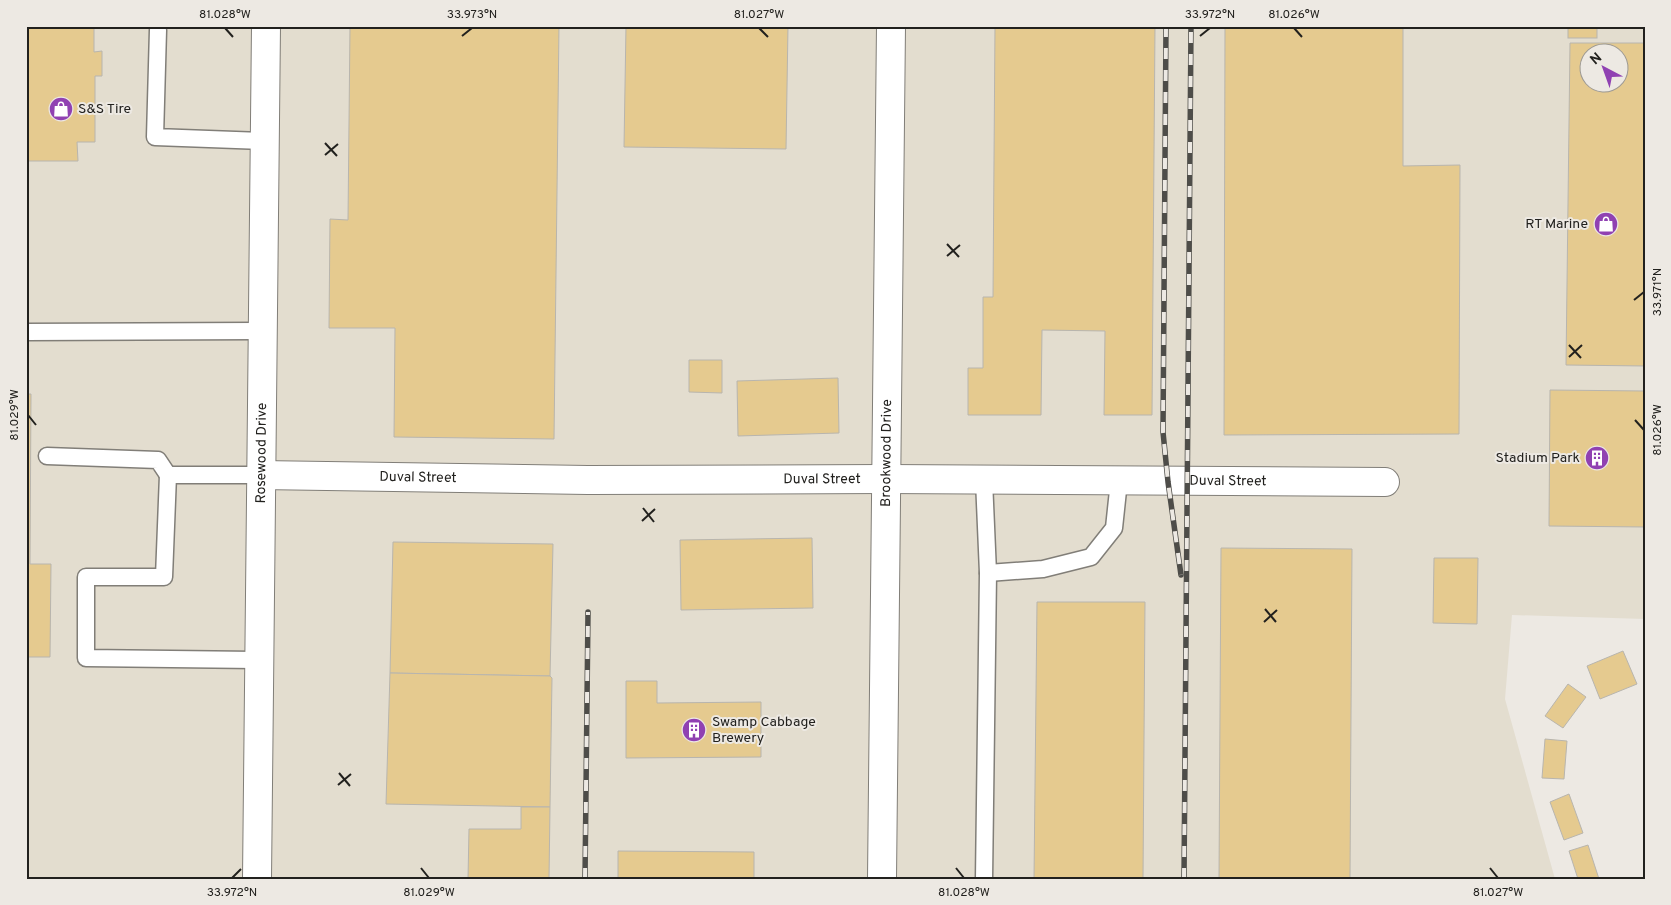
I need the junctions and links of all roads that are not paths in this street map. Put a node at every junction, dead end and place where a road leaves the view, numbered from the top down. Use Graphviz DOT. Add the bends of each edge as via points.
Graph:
graph roads {
  1 [pos="266,26"];
  2 [pos="891,26"];
  3 [pos="158,30"];
  4 [pos="265,140"];
  5 [pos="262,331"];
  6 [pos="26,332"];
  7 [pos="47,456"];
  8 [pos="168,475"];
  9 [pos="260,475"];
  10 [pos="886,479"];
  11 [pos="984,480"];
  12 [pos="1120,481"];
  13 [pos="1385,482"];
  14 [pos="988,573"];
  15 [pos="259,660"];
  16 [pos="257,879"];
  17 [pos="882,879"];
  18 [pos="984,879"];
  1 -- 4 [label="street, Rosewood Drive"];
  2 -- 10 [label="street, Brookwood Drive"];
  3 -- 4 [label="lane" via="155,137"];
  4 -- 5 [label="street, Rosewood Drive"];
  5 -- 6 [label="lane"];
  5 -- 9 [label="street, Rosewood Drive"];
  7 -- 8 [label="lane" via="158,460"];
  8 -- 9 [label="lane"];
  8 -- 15 [label="lane" via="164,577 86,578 86,658"];
  9 -- 10 [label="street, Duval Street" via="588,480"];
  9 -- 15 [label="street, Rosewood Drive"];
  10 -- 11 [label="street, Duval Street"];
  10 -- 17 [label="street, Brookwood Drive"];
  11 -- 12 [label="street, Duval Street"];
  11 -- 14 [label="lane"];
  12 -- 13 [label="street, Duval Street"];
  12 -- 14 [label="lane" via="1114,528 1091,558 1043,569"];
  14 -- 18 [label="lane"];
  15 -- 16 [label="street, Rosewood Drive"];
}
